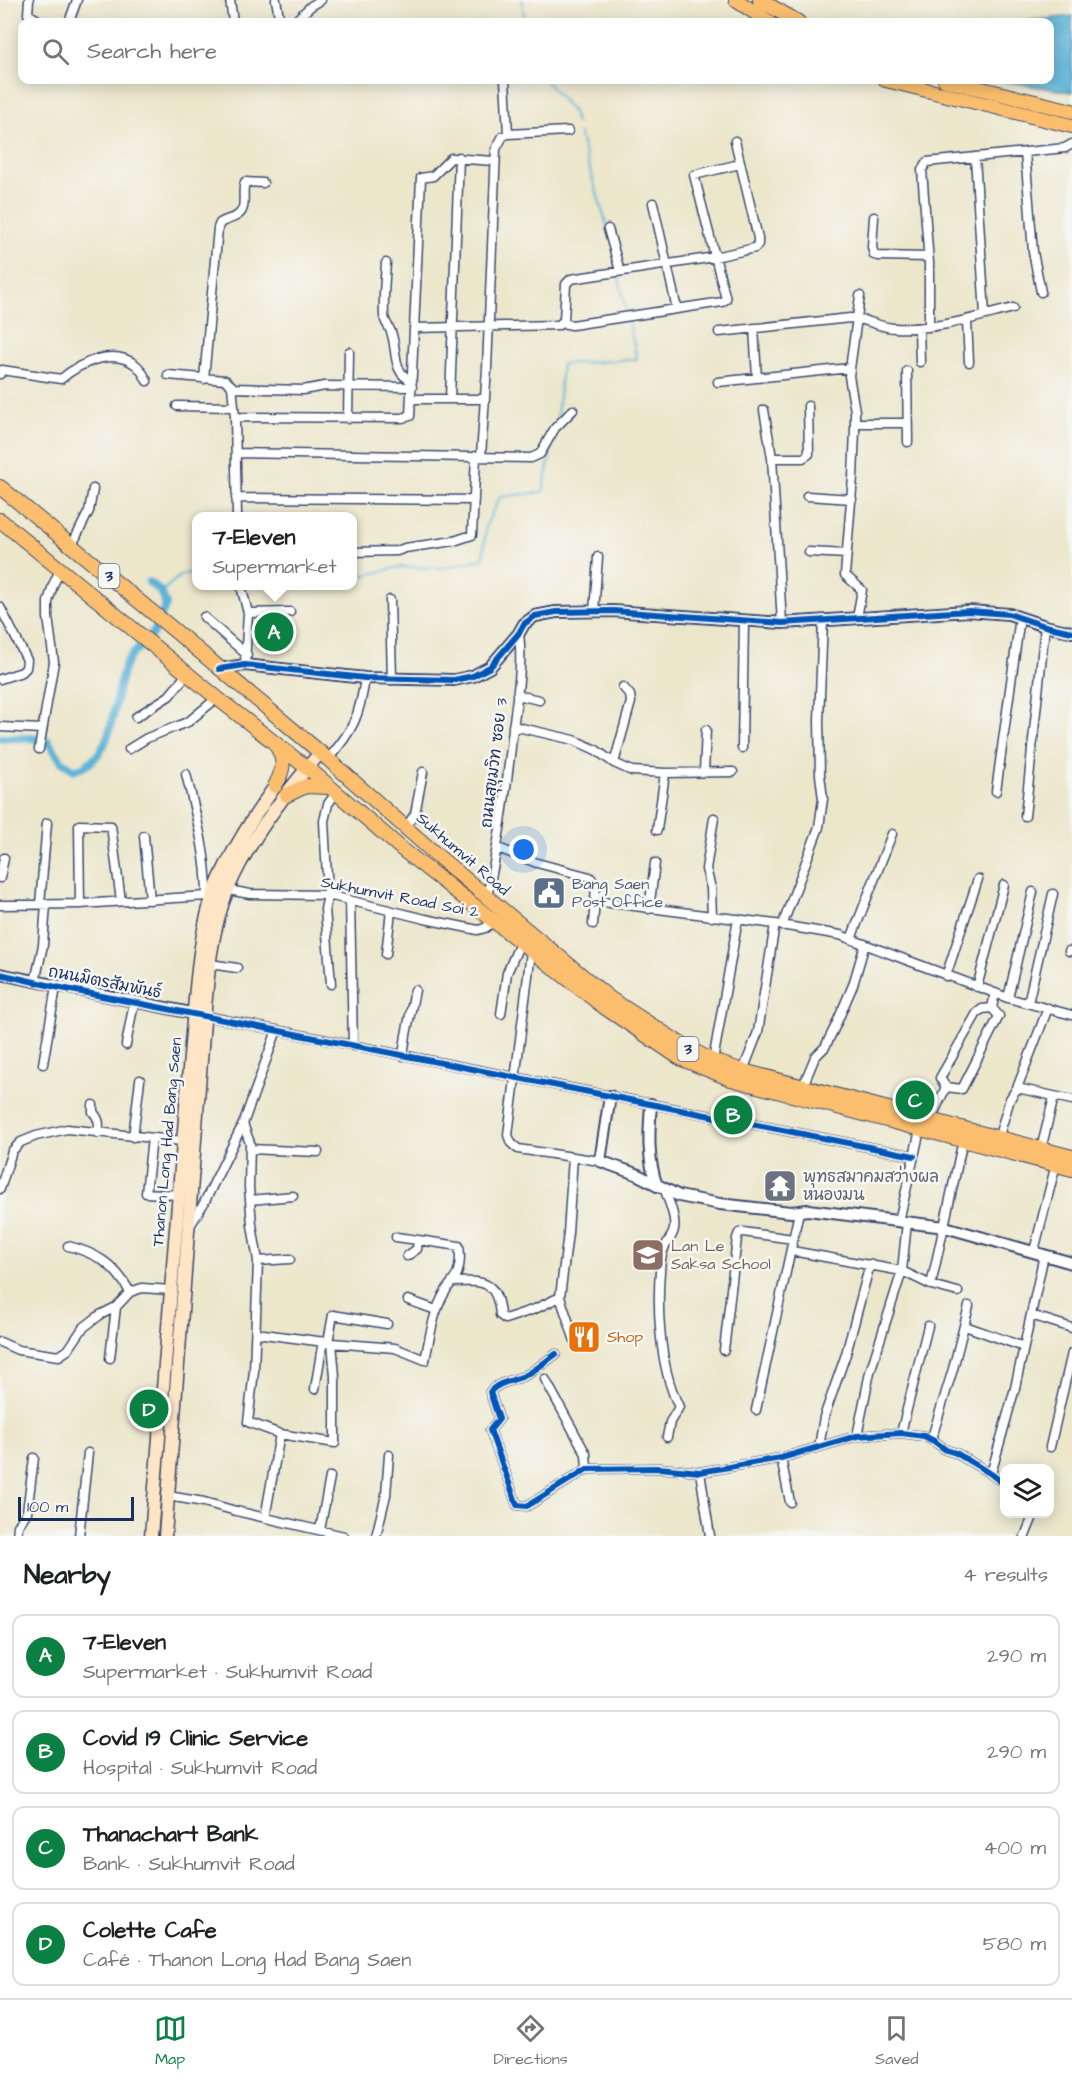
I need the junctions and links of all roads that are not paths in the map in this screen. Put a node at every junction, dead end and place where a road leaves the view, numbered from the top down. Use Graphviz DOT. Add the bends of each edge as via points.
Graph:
graph roads {
  1 [pos="29,0"];
  2 [pos="77,0"];
  3 [pos="230,0"];
  4 [pos="276,0"];
  5 [pos="321,0"];
  6 [pos="736,0"];
  7 [pos="760,0"];
  8 [pos="34,18"];
  9 [pos="70,18"];
  10 [pos="232,18"];
  11 [pos="279,18"];
  12 [pos="298,18"];
  13 [pos="763,18"];
  14 [pos="791,18"];
  15 [pos="505,84"];
  16 [pos="902,84"];
  17 [pos="961,84"];
  18 [pos="1072,111"];
  19 [pos="1072,126"];
  20 [pos="568,131"];
  21 [pos="508,134"];
  22 [pos="735,141"];
  23 [pos="1072,144"];
  24 [pos="1025,152"];
  25 [pos="459,157"];
  26 [pos="975,157"];
  27 [pos="495,161"];
  28 [pos="740,164"];
  29 [pos="263,183"];
  30 [pos="653,202"];
  31 [pos="874,217"];
  32 [pos="608,229"];
  33 [pos="715,257"];
  34 [pos="928,257"];
  35 [pos="386,263"];
  36 [pos="667,264"];
  37 [pos="620,271"];
  38 [pos="1041,291"];
  39 [pos="860,296"];
  40 [pos="1013,308"];
  41 [pos="677,309"];
  42 [pos="985,315"];
  43 [pos="858,318"];
  44 [pos="967,321"];
  45 [pos="562,324"];
  46 [pos="924,327"];
  47 [pos="414,328"];
  48 [pos="453,328"];
  49 [pos="489,328"];
  50 [pos="754,328"];
  51 [pos="719,332"];
  52 [pos="349,352"];
  53 [pos="920,362"];
  54 [pos="969,362"];
  55 [pos="850,368"];
  56 [pos="907,371"];
  57 [pos="0,374"];
  58 [pos="168,375"];
  59 [pos="757,378"];
  60 [pos="204,379"];
  61 [pos="147,381"];
  62 [pos="718,382"];
  63 [pos="412,384"];
  64 [pos="349,387"];
  65 [pos="232,388"];
  66 [pos="412,399"];
  67 [pos="450,399"];
  68 [pos="485,399"];
  69 [pos="177,406"];
  70 [pos="808,406"];
  71 [pos="234,407"];
  72 [pos="573,410"];
  73 [pos="764,410"];
  74 [pos="235,417"];
  75 [pos="348,419"];
  76 [pos="855,423"];
  77 [pos="907,423"];
  78 [pos="908,442"];
  79 [pos="236,453"];
  80 [pos="479,456"];
  81 [pos="772,458"];
  82 [pos="0,487"];
  83 [pos="93,489"];
  84 [pos="807,496"];
  85 [pos="237,498"];
  86 [pos="852,499"];
  87 [pos="474,500"];
  88 [pos="237,512"];
  89 [pos="0,520"];
  90 [pos="72,545"];
  91 [pos="357,552"];
  92 [pos="809,552"];
  93 [pos="847,554"];
  94 [pos="597,557"];
  95 [pos="60,570"];
  96 [pos="242,590"];
  97 [pos="390,600"];
  98 [pos="290,612"];
  99 [pos="594,612"];
  100 [pos="2,613"];
  101 [pos="248,613"];
  102 [pos="204,617"];
  103 [pos="1020,617"];
  104 [pos="857,618"];
  105 [pos="744,620"];
  106 [pos="823,620"];
  107 [pos="782,623"];
  108 [pos="1045,626"];
  109 [pos="1072,632"];
  110 [pos="519,633"];
  111 [pos="246,660"];
  112 [pos="219,669"];
  113 [pos="187,674"];
  114 [pos="365,678"];
  115 [pos="0,679"];
  116 [pos="392,680"];
  117 [pos="623,687"];
  118 [pos="517,694"];
  119 [pos="217,698"];
  120 [pos="539,700"];
  121 [pos="136,717"];
  122 [pos="513,726"];
  123 [pos="0,727"];
  124 [pos="706,730"];
  125 [pos="41,732"];
  126 [pos="307,742"];
  127 [pos="275,743"];
  128 [pos="742,747"];
  129 [pos="39,748"];
  130 [pos="129,749"];
  131 [pos="324,756"];
  132 [pos="294,758"];
  133 [pos="614,763"];
  134 [pos="307,768"];
  135 [pos="423,772"];
  136 [pos="704,772"];
  137 [pos="733,772"];
  138 [pos="665,773"];
  139 [pos="186,774"];
  140 [pos="275,786"];
  141 [pos="332,790"];
  142 [pos="996,791"];
  143 [pos="287,795"];
  144 [pos="1025,816"];
  145 [pos="714,818"];
  146 [pos="47,823"];
  147 [pos="406,827"];
  148 [pos="657,830"];
  149 [pos="892,834"];
  150 [pos="144,836"];
  151 [pos="498,848"];
  152 [pos="4,858"];
  153 [pos="655,863"];
  154 [pos="0,878"];
  155 [pos="978,879"];
  156 [pos="1004,885"];
  157 [pos="228,890"];
  158 [pos="1034,892"];
  159 [pos="1053,894"];
  160 [pos="328,895"];
  161 [pos="487,896"];
  162 [pos="209,897"];
  163 [pos="150,900"];
  164 [pos="350,901"];
  165 [pos="595,901"];
  166 [pos="121,902"];
  167 [pos="43,904"];
  168 [pos="80,904"];
  169 [pos="0,905"];
  170 [pos="649,909"];
  171 [pos="391,911"];
  172 [pos="712,917"];
  173 [pos="738,919"];
  174 [pos="493,922"];
  175 [pos="593,924"];
  176 [pos="779,925"];
  177 [pos="851,939"];
  178 [pos="520,943"];
  179 [pos="865,944"];
  180 [pos="531,952"];
  181 [pos="386,954"];
  182 [pos="210,964"];
  183 [pos="237,968"];
  184 [pos="0,974"];
  185 [pos="946,976"];
  186 [pos="35,982"];
  187 [pos="331,984"];
  188 [pos="56,987"];
  189 [pos="977,987"];
  190 [pos="415,990"];
  191 [pos="995,993"];
  192 [pos="1008,998"];
  193 [pos="134,1002"];
  194 [pos="1028,1003"];
  195 [pos="992,1008"];
  196 [pos="1048,1008"];
  197 [pos="501,1014"];
  198 [pos="199,1015"];
  199 [pos="1072,1015"];
  200 [pos="277,1030"];
  201 [pos="126,1045"];
  202 [pos="353,1046"];
  203 [pos="403,1056"];
  204 [pos="713,1061"];
  205 [pos="43,1064"];
  206 [pos="743,1071"];
  207 [pos="515,1078"];
  208 [pos="140,1080"];
  209 [pos="803,1086"];
  210 [pos="946,1087"];
  211 [pos="1017,1088"];
  212 [pos="610,1096"];
  213 [pos="1054,1097"];
  214 [pos="1072,1100"];
  215 [pos="651,1104"];
  216 [pos="93,1105"];
  217 [pos="243,1124"];
  218 [pos="925,1126"];
  219 [pos="98,1133"];
  220 [pos="133,1137"];
  221 [pos="152,1138"];
  222 [pos="998,1139"];
  223 [pos="963,1140"];
  224 [pos="183,1141"];
  225 [pos="250,1149"];
  226 [pos="1041,1149"];
  227 [pos="318,1152"];
  228 [pos="914,1156"];
  229 [pos="573,1157"];
  230 [pos="1072,1157"];
  231 [pos="600,1161"];
  232 [pos="1056,1164"];
  233 [pos="1072,1168"];
  234 [pos="661,1188"];
  235 [pos="0,1190"];
  236 [pos="178,1196"];
  237 [pos="293,1196"];
  238 [pos="250,1200"];
  239 [pos="799,1212"];
  240 [pos="903,1221"];
  241 [pos="945,1227"];
  242 [pos="188,1230"];
  243 [pos="396,1237"];
  244 [pos="793,1239"];
  245 [pos="418,1240"];
  246 [pos="68,1246"];
  247 [pos="792,1251"];
  248 [pos="1039,1253"];
  249 [pos="407,1256"];
  250 [pos="290,1259"];
  251 [pos="258,1261"];
  252 [pos="1072,1263"];
  253 [pos="870,1264"];
  254 [pos="902,1271"];
  255 [pos="452,1282"];
  256 [pos="932,1285"];
  257 [pos="171,1290"];
  258 [pos="130,1292"];
  259 [pos="958,1292"];
  260 [pos="560,1297"];
  261 [pos="408,1300"];
  262 [pos="969,1306"];
  263 [pos="116,1307"];
  264 [pos="436,1310"];
  265 [pos="1031,1315"];
  266 [pos="387,1324"];
  267 [pos="928,1326"];
  268 [pos="964,1326"];
  269 [pos="1072,1328"];
  270 [pos="256,1333"];
  271 [pos="0,1342"];
  272 [pos="328,1342"];
  273 [pos="576,1344"];
  274 [pos="1024,1347"];
  275 [pos="724,1350"];
  276 [pos="1072,1353"];
  277 [pos="556,1354"];
  278 [pos="110,1358"];
  279 [pos="545,1379"];
  280 [pos="315,1389"];
  281 [pos="756,1410"];
  282 [pos="901,1433"];
  283 [pos="280,1434"];
  284 [pos="857,1436"];
  285 [pos="667,1437"];
  286 [pos="934,1440"];
  287 [pos="819,1447"];
  288 [pos="1050,1447"];
  289 [pos="88,1453"];
  290 [pos="389,1455"];
  291 [pos="34,1458"];
  292 [pos="781,1458"];
  293 [pos="586,1469"];
  294 [pos="700,1472"];
  295 [pos="991,1474"];
  296 [pos="330,1478"];
  297 [pos="1000,1480"];
  298 [pos="168,1496"];
  299 [pos="790,1502"];
  300 [pos="264,1518"];
  301 [pos="1032,1518"];
  302 [pos="320,1530"];
  303 [pos="17,1536"];
  304 [pos="79,1536"];
  305 [pos="151,1536"];
  306 [pos="165,1536"];
  307 [pos="344,1536"];
  308 [pos="376,1536"];
  309 [pos="710,1536"];
  310 [pos="1025,1536"];
  1 -- 8 [label="street" via="28,14"];
  2 -- 9 [label="street"];
  3 -- 10 [label="street"];
  4 -- 11 [label="street"];
  5 -- 12 [label="street"];
  6 -- 13 [label="main road"];
  7 -- 14 [label="main road"];
  15 -- 21 [label="street"];
  16 -- 19 [label="main road"];
  17 -- 18 [label="main road"];
  20 -- 21 [label="street"];
  21 -- 27 [label="street" via="499,142"];
  22 -- 28 [label="street"];
  23 -- 24 [label="street"];
  24 -- 26 [label="street"];
  24 -- 38 [label="street" via="1033,252"];
  25 -- 27 [label="street"];
  25 -- 47 [label="street" via="451,158 433,176 421,178"];
  25 -- 48 [label="street"];
  26 -- 34 [label="street" via="927,162 922,170"];
  26 -- 42 [label="street"];
  27 -- 49 [label="street"];
  28 -- 33 [label="street" via="758,244"];
  28 -- 33 [label="street" via="694,176"];
  29 -- 60 [label="street" via="245,182 242,211 218,228"];
  30 -- 36 [label="street"];
  31 -- 34 [label="street" via="874,255"];
  32 -- 37 [label="street"];
  33 -- 36 [label="street"];
  33 -- 41 [label="street" via="726,299"];
  34 -- 46 [label="street"];
  35 -- 63 [label="street" via="384,319 399,369"];
  36 -- 37 [label="street"];
  36 -- 41 [label="street"];
  37 -- 45 [label="street" via="568,281"];
  39 -- 43 [label="street"];
  40 -- 42 [label="street"];
  41 -- 45 [label="street"];
  42 -- 44 [label="street"];
  43 -- 46 [label="street" via="892,328"];
  43 -- 50 [label="street"];
  43 -- 55 [label="street"];
  44 -- 46 [label="street"];
  44 -- 54 [label="street"];
  45 -- 49 [label="street"];
  46 -- 53 [label="street"];
  47 -- 48 [label="street"];
  47 -- 63 [label="street"];
  48 -- 49 [label="street"];
  48 -- 67 [label="street"];
  49 -- 68 [label="street"];
  50 -- 51 [label="street"];
  50 -- 59 [label="street"];
  52 -- 64 [label="street"];
  55 -- 59 [label="street"];
  55 -- 76 [label="street"];
  56 -- 77 [label="street"];
  57 -- 61 [label="street" via="2,370 61,379 88,363 110,357 128,360"];
  58 -- 60 [label="street"];
  59 -- 62 [label="street"];
  60 -- 65 [label="street" via="228,381"];
  63 -- 64 [label="street"];
  63 -- 66 [label="street"];
  64 -- 65 [label="street"];
  64 -- 75 [label="street"];
  65 -- 71 [label="street"];
  66 -- 67 [label="street"];
  66 -- 75 [label="street" via="407,417"];
  67 -- 68 [label="street"];
  68 -- 80 [label="street"];
  69 -- 71 [label="street"];
  70 -- 81 [label="street" via="809,454 803,458"];
  71 -- 74 [label="street"];
  72 -- 80 [label="street" via="555,428 540,454 531,458"];
  73 -- 81 [label="street"];
  74 -- 75 [label="street"];
  74 -- 79 [label="street"];
  76 -- 77 [label="street"];
  76 -- 86 [label="street"];
  77 -- 78 [label="street"];
  79 -- 80 [label="street"];
  79 -- 85 [label="street"];
  80 -- 87 [label="street"];
  81 -- 107 [label="street"];
  82 -- 90 [label="main road, Sukhumvit Road / 3"];
  83 -- 90 [label="street" via="89,512"];
  84 -- 86 [label="street"];
  85 -- 87 [label="street"];
  85 -- 88 [label="street"];
  86 -- 93 [label="street"];
  87 -- 91 [label="street" via="472,535 397,551"];
  89 -- 95 [label="main road, Sukhumvit Road / 3"];
  90 -- 112 [label="main road, Sukhumvit Road / 3"];
  92 -- 93 [label="street"];
  93 -- 104 [label="street" via="845,575 862,590"];
  94 -- 99 [label="street"];
  95 -- 113 [label="main road, Sukhumvit Road / 3"];
  95 -- 125 [label="street" via="48,602 54,662"];
  96 -- 101 [label="street"];
  97 -- 116 [label="street"];
  98 -- 101 [label="street"];
  99 -- 105 [label="street"];
  99 -- 110 [label="street" via="535,616"];
  100 -- 115 [label="street" via="27,660 22,672"];
  101 -- 111 [label="street"];
  102 -- 111 [label="street"];
  103 -- 104 [label="street" via="969,611"];
  103 -- 108 [label="street"];
  103 -- 142 [label="street"];
  104 -- 106 [label="street"];
  105 -- 107 [label="street"];
  105 -- 128 [label="street"];
  106 -- 107 [label="street"];
  106 -- 176 [label="street" via="819,731 823,799 819,827"];
  108 -- 109 [label="street"];
  108 -- 144 [label="street"];
  110 -- 116 [label="street" via="490,667 474,676 454,680"];
  110 -- 118 [label="street, ถนนสุขุมวิท ซอย 3" via="522,657"];
  111 -- 112 [label="street"];
  111 -- 114 [label="street"];
  112 -- 126 [label="main road, Sukhumvit Road / 3"];
  113 -- 119 [label="main road, Sukhumvit Road / 3"];
  113 -- 121 [label="street" via="169,696"];
  114 -- 116 [label="street"];
  114 -- 131 [label="street" via="356,719 347,735"];
  117 -- 133 [label="street" via="631,702"];
  118 -- 120 [label="street"];
  118 -- 122 [label="street, ถนนสุขุมวิท ซอย 3"];
  119 -- 127 [label="main road, Sukhumvit Road / 3"];
  119 -- 130 [label="street" via="188,722"];
  122 -- 133 [label="street" via="574,740"];
  122 -- 151 [label="street, ถนนสุขุมวิท ซอย 3"];
  123 -- 125 [label="street"];
  124 -- 136 [label="street"];
  125 -- 129 [label="street"];
  126 -- 131 [label="main road, Sukhumvit Road / 3"];
  126 -- 132 [label="main road, Thanon Long Had Bang Saen"];
  127 -- 132 [label="main road, Sukhumvit Road / 3"];
  127 -- 140 [label="main road" via="284,760"];
  131 -- 134 [label="main road, Thanon Long Had Bang Saen"];
  131 -- 147 [label="main road, Sukhumvit Road / 3"];
  132 -- 134 [label="main road, Sukhumvit Road / 3"];
  132 -- 140 [label="main road, Thanon Long Had Bang Saen"];
  133 -- 138 [label="street" via="632,771"];
  134 -- 141 [label="main road, Sukhumvit Road / 3"];
  134 -- 143 [label="main road, Thanon Long Had Bang Saen"];
  135 -- 147 [label="street" via="415,814"];
  136 -- 137 [label="street"];
  136 -- 138 [label="street"];
  138 -- 148 [label="street"];
  139 -- 162 [label="street" via="203,844"];
  140 -- 162 [label="main road, Thanon Long Had Bang Saen"];
  141 -- 143 [label="main road" via="306,786"];
  141 -- 160 [label="street" via="324,821"];
  141 -- 174 [label="main road, Sukhumvit Road / 3"];
  143 -- 157 [label="main road, Thanon Long Had Bang Saen" via="239,866"];
  145 -- 172 [label="street" via="705,869 711,888"];
  146 -- 167 [label="street"];
  147 -- 161 [label="main road, Sukhumvit Road / 3"];
  149 -- 177 [label="street"];
  150 -- 163 [label="street"];
  151 -- 161 [label="street, ถนนสุขุมวิท ซอย 3"];
  151 -- 165 [label="street" via="590,877 596,885"];
  152 -- 154 [label="street"];
  153 -- 170 [label="street"];
  155 -- 185 [label="street"];
  156 -- 189 [label="street"];
  157 -- 160 [label="street, Sukhumvit Road Soi 2"];
  157 -- 182 [label="main road, Thanon Long Had Bang Saen"];
  158 -- 192 [label="street"];
  159 -- 194 [label="street"];
  160 -- 164 [label="street, Sukhumvit Road Soi 2"];
  160 -- 187 [label="street" via="325,909"];
  161 -- 204 [label="main road, Sukhumvit Road / 3" via="609,998"];
  162 -- 163 [label="street"];
  162 -- 198 [label="main road, Thanon Long Had Bang Saen" via="197,977"];
  163 -- 166 [label="street"];
  164 -- 171 [label="street, Sukhumvit Road Soi 2"];
  164 -- 202 [label="street"];
  165 -- 170 [label="street"];
  165 -- 175 [label="street"];
  166 -- 168 [label="street"];
  166 -- 168 [label="street" via="111,826 79,825"];
  167 -- 168 [label="street"];
  167 -- 169 [label="street"];
  167 -- 186 [label="street" via="43,945"];
  170 -- 172 [label="street"];
  171 -- 174 [label="street, Sukhumvit Road Soi 2" via="478,930"];
  171 -- 181 [label="street"];
  172 -- 173 [label="street"];
  173 -- 176 [label="street"];
  173 -- 204 [label="street"];
  174 -- 178 [label="main road, Sukhumvit Road / 3"];
  176 -- 177 [label="street"];
  176 -- 206 [label="street" via="758,1032"];
  177 -- 179 [label="street"];
  178 -- 180 [label="main road, Sukhumvit Road / 3"];
  178 -- 197 [label="street" via="507,973"];
  179 -- 185 [label="street"];
  179 -- 209 [label="street" via="835,1027 815,1057"];
  180 -- 207 [label="street"];
  180 -- 218 [label="main road, Sukhumvit Road / 3" via="638,1031 705,1070"];
  182 -- 183 [label="street"];
  182 -- 198 [label="main road, Thanon Long Had Bang Saen"];
  184 -- 186 [label="street, ถนนมิตรสัมพันธ์"];
  185 -- 189 [label="street"];
  186 -- 188 [label="street, ถนนมิตรสัมพันธ์"];
  188 -- 193 [label="street, ถนนมิตรสัมพันธ์"];
  188 -- 205 [label="street"];
  189 -- 191 [label="street"];
  190 -- 203 [label="street"];
  191 -- 192 [label="street"];
  191 -- 195 [label="street"];
  192 -- 194 [label="street"];
  193 -- 198 [label="street, ถนนมิตรสัมพันธ์"];
  193 -- 201 [label="street"];
  194 -- 196 [label="street"];
  195 -- 210 [label="street" via="977,1012 940,1078"];
  195 -- 210 [label="street" via="999,1016 962,1089"];
  196 -- 199 [label="street"];
  196 -- 211 [label="street"];
  198 -- 200 [label="street"];
  198 -- 224 [label="main road, Thanon Long Had Bang Saen"];
  198 -- 242 [label="main road, Thanon Long Had Bang Saen"];
  200 -- 202 [label="street"];
  200 -- 217 [label="street"];
  202 -- 203 [label="street"];
  203 -- 207 [label="street"];
  204 -- 206 [label="main road, Sukhumvit Road / 3"];
  206 -- 209 [label="main road, Sukhumvit Road / 3"];
  207 -- 212 [label="street"];
  207 -- 229 [label="street" via="508,1135 511,1143 518,1149"];
  208 -- 220 [label="street"];
  209 -- 218 [label="main road, Sukhumvit Road / 3"];
  210 -- 218 [label="street"];
  211 -- 213 [label="street"];
  211 -- 222 [label="street"];
  212 -- 215 [label="street"];
  212 -- 231 [label="street"];
  213 -- 214 [label="street"];
  213 -- 226 [label="street"];
  215 -- 228 [label="street"];
  215 -- 234 [label="street" via="649,1158"];
  216 -- 219 [label="street" via="100,1124"];
  217 -- 225 [label="street"];
  217 -- 242 [label="street"];
  218 -- 222 [label="main road, Sukhumvit Road / 3"];
  218 -- 223 [label="main road, Sukhumvit Road / 3"];
  218 -- 228 [label="street"];
  219 -- 220 [label="street"];
  219 -- 235 [label="street" via="67,1129 21,1142 12,1151"];
  220 -- 221 [label="street"];
  221 -- 224 [label="street"];
  221 -- 236 [label="street" via="146,1193"];
  222 -- 226 [label="main road, Sukhumvit Road / 3"];
  223 -- 232 [label="main road, Sukhumvit Road / 3"];
  223 -- 241 [label="street"];
  224 -- 236 [label="main road, Thanon Long Had Bang Saen"];
  225 -- 227 [label="street"];
  225 -- 238 [label="street"];
  226 -- 230 [label="main road, Sukhumvit Road / 3"];
  228 -- 240 [label="street"];
  229 -- 231 [label="street"];
  229 -- 260 [label="street"];
  231 -- 234 [label="street"];
  232 -- 233 [label="main road, Sukhumvit Road / 3"];
  232 -- 248 [label="street"];
  234 -- 239 [label="street" via="679,1196 720,1204"];
  234 -- 285 [label="street" via="674,1218 674,1233 663,1247 658,1324 672,1393 679,1407"];
  236 -- 257 [label="main road, Thanon Long Had Bang Saen"];
  237 -- 238 [label="street"];
  238 -- 251 [label="street"];
  239 -- 240 [label="street"];
  239 -- 244 [label="street"];
  240 -- 241 [label="street"];
  240 -- 254 [label="street"];
  241 -- 248 [label="street"];
  241 -- 256 [label="street"];
  242 -- 298 [label="main road, Thanon Long Had Bang Saen"];
  243 -- 245 [label="street"];
  244 -- 247 [label="street"];
  244 -- 275 [label="street" via="739,1233"];
  245 -- 249 [label="street" via="417,1249"];
  245 -- 255 [label="street" via="459,1246 456,1278"];
  246 -- 258 [label="street" via="94,1254 121,1276"];
  247 -- 253 [label="street"];
  247 -- 281 [label="street"];
  248 -- 252 [label="street"];
  248 -- 265 [label="street"];
  250 -- 251 [label="street"];
  251 -- 270 [label="street"];
  253 -- 254 [label="street"];
  253 -- 287 [label="street" via="824,1417"];
  254 -- 256 [label="street"];
  254 -- 284 [label="street" via="870,1372"];
  255 -- 260 [label="street" via="473,1281 492,1287 500,1316 505,1319"];
  255 -- 264 [label="street"];
  256 -- 259 [label="street"];
  257 -- 258 [label="street" via="142,1288"];
  257 -- 305 [label="main road, Thanon Long Had Bang Saen"];
  258 -- 263 [label="street"];
  260 -- 273 [label="street"];
  261 -- 264 [label="street"];
  262 -- 268 [label="street"];
  263 -- 271 [label="street" via="83,1328 59,1356 18,1350"];
  263 -- 278 [label="street"];
  264 -- 272 [label="street" via="425,1360 395,1348"];
  265 -- 269 [label="street"];
  265 -- 274 [label="street"];
  266 -- 272 [label="street" via="333,1315"];
  267 -- 282 [label="street"];
  268 -- 274 [label="street"];
  268 -- 286 [label="street"];
  270 -- 272 [label="street"];
  270 -- 283 [label="street" via="248,1422"];
  272 -- 280 [label="street"];
  272 -- 283 [label="street" via="335,1376 335,1443"];
  274 -- 295 [label="street"];
  276 -- 288 [label="street"];
  277 -- 293 [label="street" via="525,1375 492,1389 490,1396 499,1419 490,1430 517,1505 527,1506"];
  279 -- 293 [label="street" via="586,1454"];
  282 -- 284 [label="street"];
  282 -- 286 [label="street"];
  283 -- 300 [label="street"];
  284 -- 287 [label="street"];
  286 -- 295 [label="street"];
  287 -- 292 [label="street"];
  289 -- 304 [label="street"];
  290 -- 308 [label="street" via="386,1495"];
  291 -- 303 [label="street" via="27,1512"];
  292 -- 294 [label="street"];
  292 -- 299 [label="street"];
  293 -- 294 [label="street"];
  294 -- 309 [label="street"];
  295 -- 297 [label="street"];
  296 -- 302 [label="street"];
  298 -- 300 [label="street"];
  298 -- 306 [label="main road, Thanon Long Had Bang Saen"];
  300 -- 302 [label="street"];
  301 -- 310 [label="street"];
  302 -- 307 [label="street"];
}
